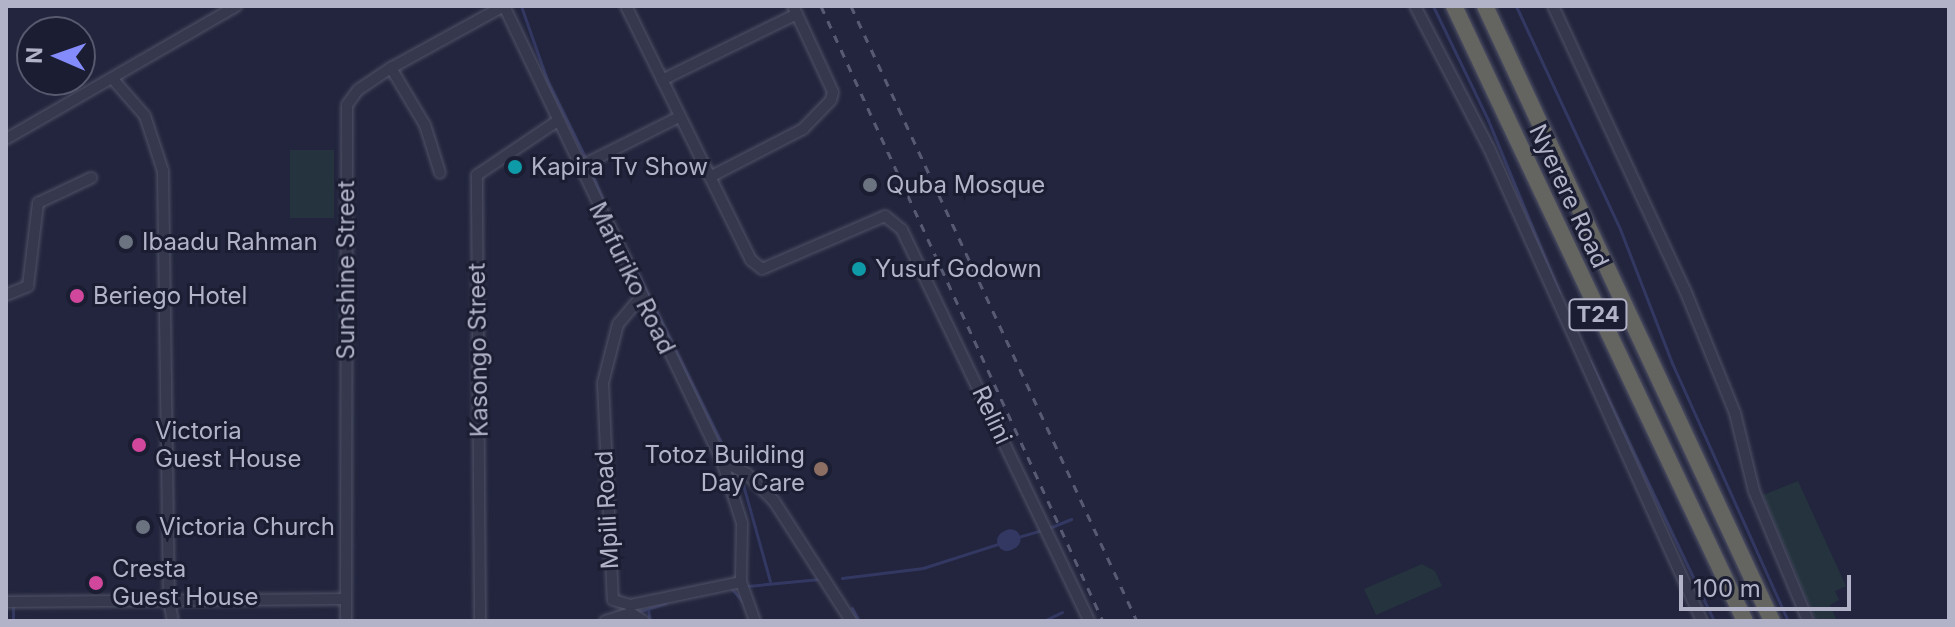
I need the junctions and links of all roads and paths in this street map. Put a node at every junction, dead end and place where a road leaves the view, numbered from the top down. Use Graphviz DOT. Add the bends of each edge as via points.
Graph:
graph roads {
  1 [pos="236,6"];
  2 [pos="504,6"];
  3 [pos="626,6"];
  4 [pos="1415,6"];
  5 [pos="1454,6"];
  6 [pos="1485,6"];
  7 [pos="1553,6"];
  8 [pos="795,10"];
  9 [pos="391,68"];
  10 [pos="112,78"];
  11 [pos="662,80"];
  12 [pos="679,117"];
  13 [pos="556,122"];
  14 [pos="6,139"];
  15 [pos="579,167"];
  16 [pos="440,173"];
  17 [pos="710,177"];
  18 [pos="91,178"];
  19 [pos="6,295"];
  20 [pos="640,298"];
  21 [pos="722,461"];
  22 [pos="741,584"];
  23 [pos="343,599"];
  24 [pos="169,601"];
  25 [pos="6,602"];
  26 [pos="754,617"];
  27 [pos="173,621"];
  28 [pos="346,621"];
  29 [pos="480,621"];
  30 [pos="605,621"];
  31 [pos="644,621"];
  32 [pos="851,621"];
  33 [pos="1089,621"];
  34 [pos="1702,621"];
  35 [pos="1745,621"];
  36 [pos="1772,621"];
  37 [pos="1808,621"];
  1 -- 10 [label="street"];
  2 -- 9 [label="street, Sunshine Street"];
  2 -- 13 [label="street, Mafuriko Road"];
  3 -- 11 [label="street"];
  4 -- 34 [label="street" via="1489,148"];
  5 -- 35 [label="highway, Nyerere Road / T24"];
  6 -- 36 [label="highway, Nyerere Road / T24"];
  7 -- 37 [label="street" via="1685,290 1735,413 1754,491"];
  8 -- 11 [label="street"];
  8 -- 17 [label="street" via="833,92 803,129"];
  9 -- 16 [label="street" via="425,125"];
  9 -- 23 [label="street, Sunshine Street" via="358,90 347,105"];
  10 -- 14 [label="street"];
  10 -- 24 [label="street" via="145,116 163,171 168,228"];
  11 -- 12 [label="street"];
  12 -- 15 [label="street"];
  12 -- 17 [label="street"];
  13 -- 15 [label="street, Mafuriko Road"];
  13 -- 29 [label="street, Kasongo Street" via="477,175"];
  15 -- 20 [label="street, Mafuriko Road"];
  17 -- 33 [label="street, Relini" via="751,260 762,269 885,216 902,230"];
  18 -- 19 [label="street" via="38,203 28,286"];
  20 -- 21 [label="street, Mafuriko Road"];
  20 -- 22 [label="street, Mpili Road" via="618,324 603,383 613,600 631,605"];
  21 -- 22 [label="street, Mafuriko Road" via="742,523"];
  21 -- 32 [label="street" via="747,474 774,501"];
  22 -- 26 [label="street"];
  23 -- 24 [label="street"];
  23 -- 28 [label="street, Sunshine Street"];
  24 -- 25 [label="street"];
  24 -- 27 [label="street"];
  30 -- 31 [label="street" via="631,613"];
}
